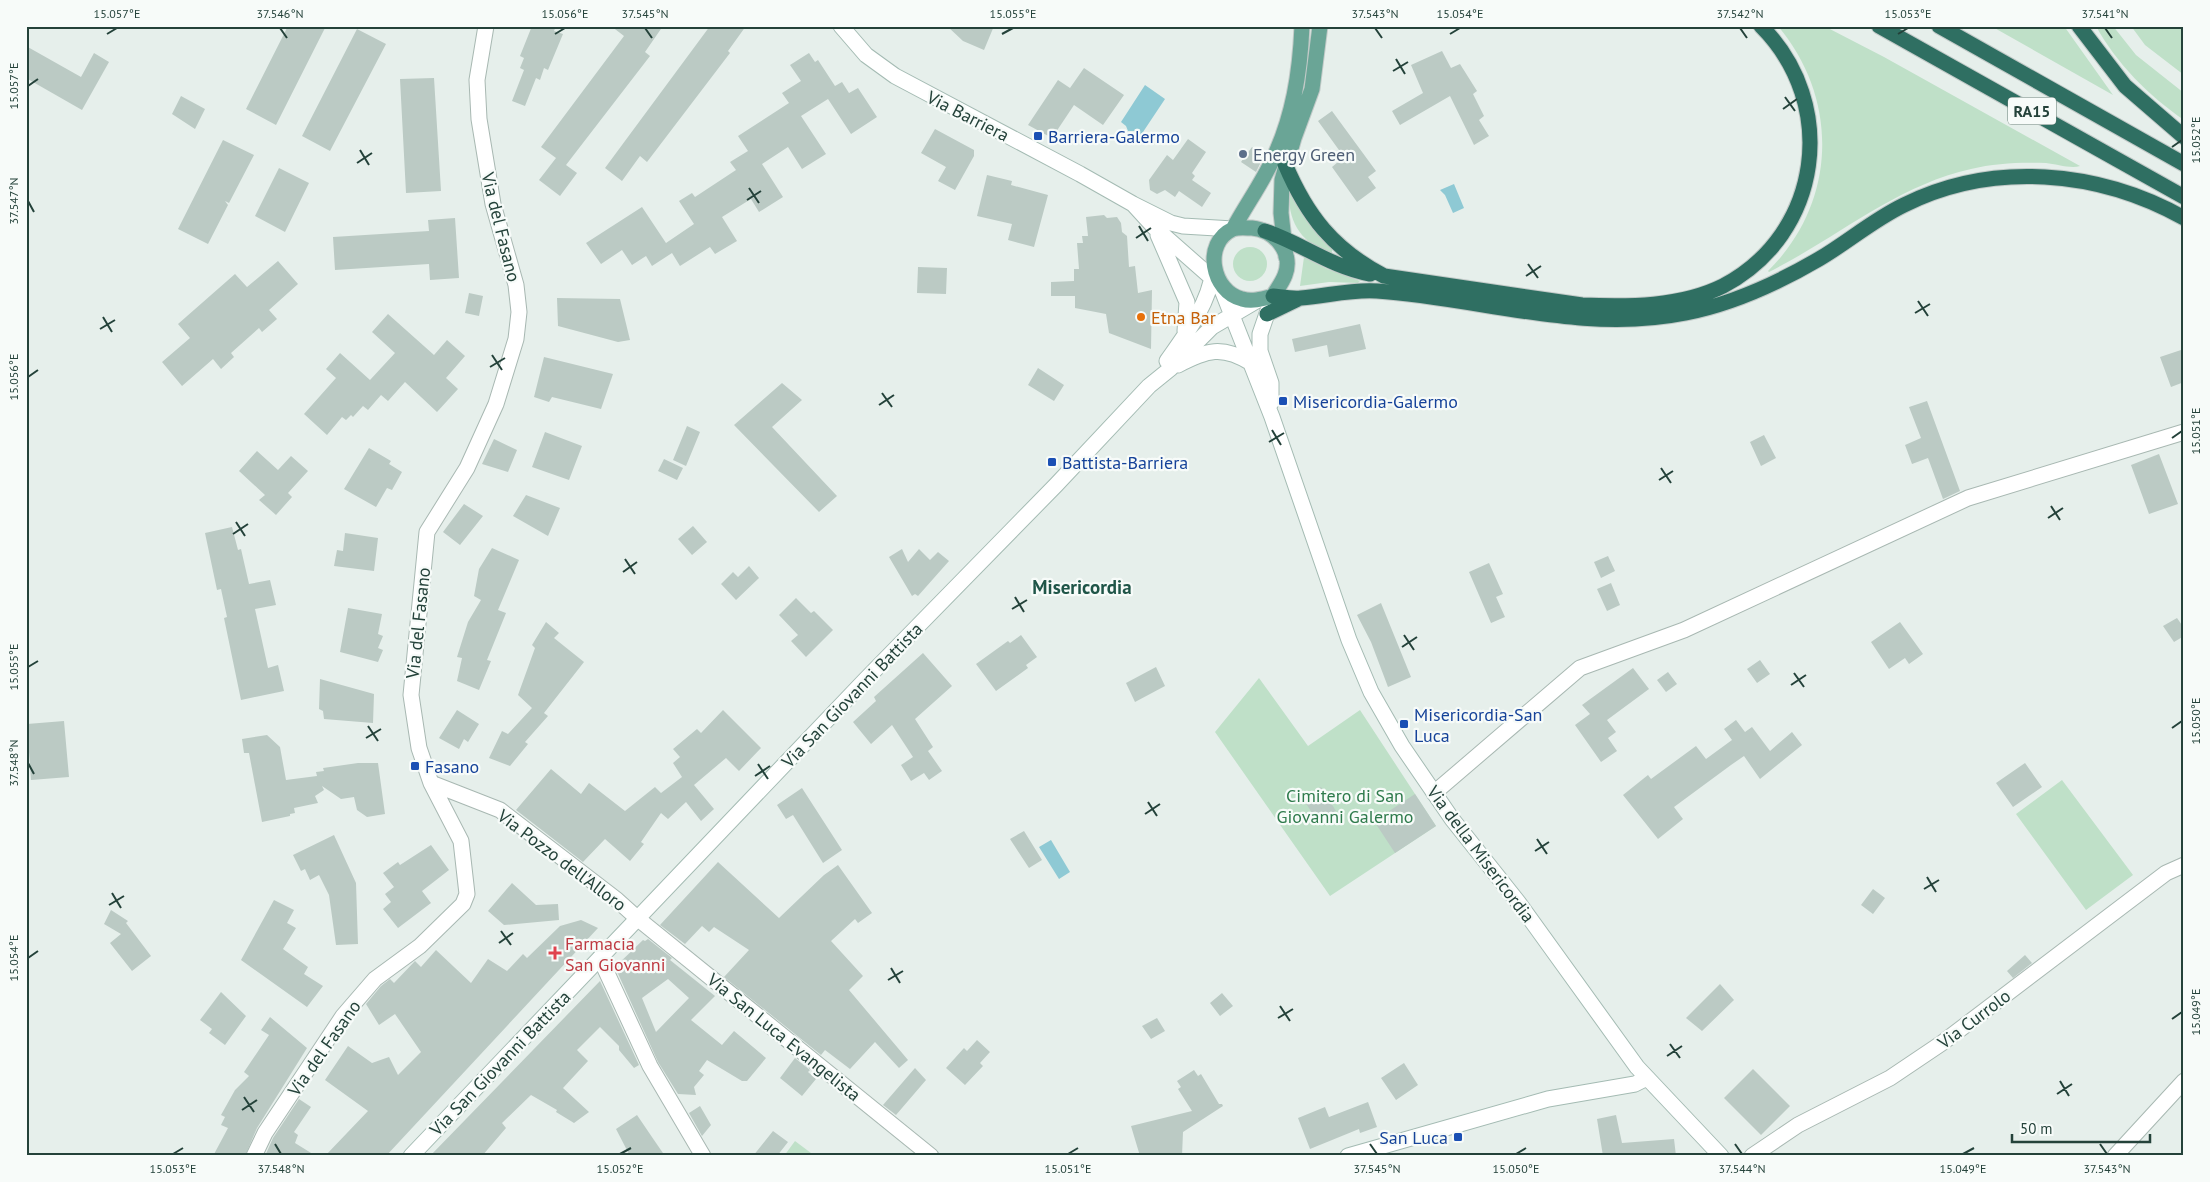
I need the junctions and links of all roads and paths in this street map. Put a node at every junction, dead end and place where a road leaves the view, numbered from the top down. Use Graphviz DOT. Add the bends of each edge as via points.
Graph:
graph roads {
  1 [pos="486,26"];
  2 [pos="841,26"];
  3 [pos="1302,26"];
  4 [pos="1320,26"];
  5 [pos="1761,26"];
  6 [pos="1879,26"];
  7 [pos="1939,26"];
  8 [pos="2079,26"];
  9 [pos="2184,137"];
  10 [pos="1286,164"];
  11 [pos="2184,164"];
  12 [pos="2184,197"];
  13 [pos="1133,204"];
  14 [pos="2184,218"];
  15 [pos="1154,227"];
  16 [pos="1226,227"];
  17 [pos="1265,231"];
  18 [pos="1284,237"];
  19 [pos="1286,257"];
  20 [pos="1384,276"];
  21 [pos="1216,277"];
  22 [pos="1273,296"];
  23 [pos="1299,298"];
  24 [pos="1258,300"];
  25 [pos="1232,314"];
  26 [pos="1267,314"];
  27 [pos="1185,335"];
  28 [pos="1251,363"];
  29 [pos="1170,369"];
  30 [pos="1149,386"];
  31 [pos="1272,417"];
  32 [pos="2184,432"];
  33 [pos="431,783"];
  34 [pos="1434,793"];
  35 [pos="2182,870"];
  36 [pos="637,918"];
  37 [pos="600,958"];
  38 [pos="1647,1078"];
  39 [pos="2184,1081"];
  40 [pos="254,1156"];
  41 [pos="411,1156"];
  42 [pos="703,1156"];
  43 [pos="931,1156"];
  44 [pos="1348,1156"];
  45 [pos="1722,1156"];
  46 [pos="1752,1156"];
  47 [pos="2115,1156"];
  1 -- 33 [label="main road, Via del Fasano" via="477,80 479,119 493,204 516,285 519,312 516,339 496,404 468,468 427,532 411,695 420,748"];
  2 -- 13 [label="main road, Via Barriera" via="866,55 903,81"];
  3 -- 16 [label="main road" via="1298,84 1289,120 1272,161 1244,207"];
  4 -- 10 [label="main road" via="1312,89"];
  5 -- 20 [label="highway" via="1786,57 1797,77 1809,118 1811,142 1801,197 1786,229 1764,256 1736,278 1689,299 1609,306 1559,302"];
  6 -- 12 [label="highway, RA15"];
  7 -- 11 [label="highway, RA15"];
  8 -- 9 [label="highway" via="2125,86"];
  10 -- 18 [label="main road" via="1280,196"];
  10 -- 20 [label="highway" via="1298,192 1325,233 1355,260"];
  13 -- 15 [label="main road"];
  13 -- 16 [label="main road, Via Barriera" via="1183,226"];
  14 -- 23 [label="highway" via="2148,200 2091,183 2054,177 2010,176 1953,186 1904,205 1791,274 1736,298 1652,319 1590,319 1377,291"];
  15 -- 21 [label="main road"];
  15 -- 27 [label="main road" via="1186,302"];
  16 -- 17 [label="main road"];
  16 -- 21 [label="main road" via="1214,258"];
  17 -- 18 [label="highway"];
  17 -- 19 [label="main road" via="1276,238"];
  18 -- 19 [label="main road"];
  18 -- 20 [label="highway" via="1332,264"];
  19 -- 22 [label="main road" via="1285,274"];
  21 -- 24 [label="main road" via="1226,292 1241,299"];
  21 -- 25 [label="main road"];
  21 -- 27 [label="main road"];
  22 -- 23 [label="highway"];
  22 -- 24 [label="main road"];
  22 -- 26 [label="main road"];
  23 -- 26 [label="highway"];
  24 -- 25 [label="main road"];
  25 -- 28 [label="main road"];
  25 -- 29 [label="main road" via="1212,327"];
  26 -- 31 [label="main road" via="1260,334 1260,351 1270,383"];
  27 -- 30 [label="main road"];
  28 -- 29 [label="main road" via="1237,354 1211,351"];
  28 -- 31 [label="main road"];
  29 -- 30 [label="main road"];
  30 -- 36 [label="main road, Via San Giovanni Battista"];
  31 -- 34 [label="main road, Via della Misericordia" via="1359,665 1382,712"];
  32 -- 34 [label="main road" via="1968,498 1684,630 1580,668"];
  33 -- 36 [label="main road, Via Pozzo dell'Alloro" via="500,810"];
  33 -- 40 [label="main road, Via del Fasano" via="461,842 468,894 463,904 420,946 375,979 343,1016 265,1133"];
  34 -- 38 [label="main road, Via della Misericordia"];
  35 -- 46 [label="main road, Via Currolo" via="2166,873 1942,1043 1890,1078 1798,1125"];
  36 -- 37 [label="main road, Via San Giovanni Battista"];
  36 -- 43 [label="main road, Via San Luca Evangelista"];
  37 -- 41 [label="main road, Via San Giovanni Battista"];
  37 -- 42 [label="main road" via="650,1066"];
  38 -- 44 [label="main road" via="1635,1084 1548,1099"];
  38 -- 45 [label="main road"];
  39 -- 47 [label="main road"];
}
